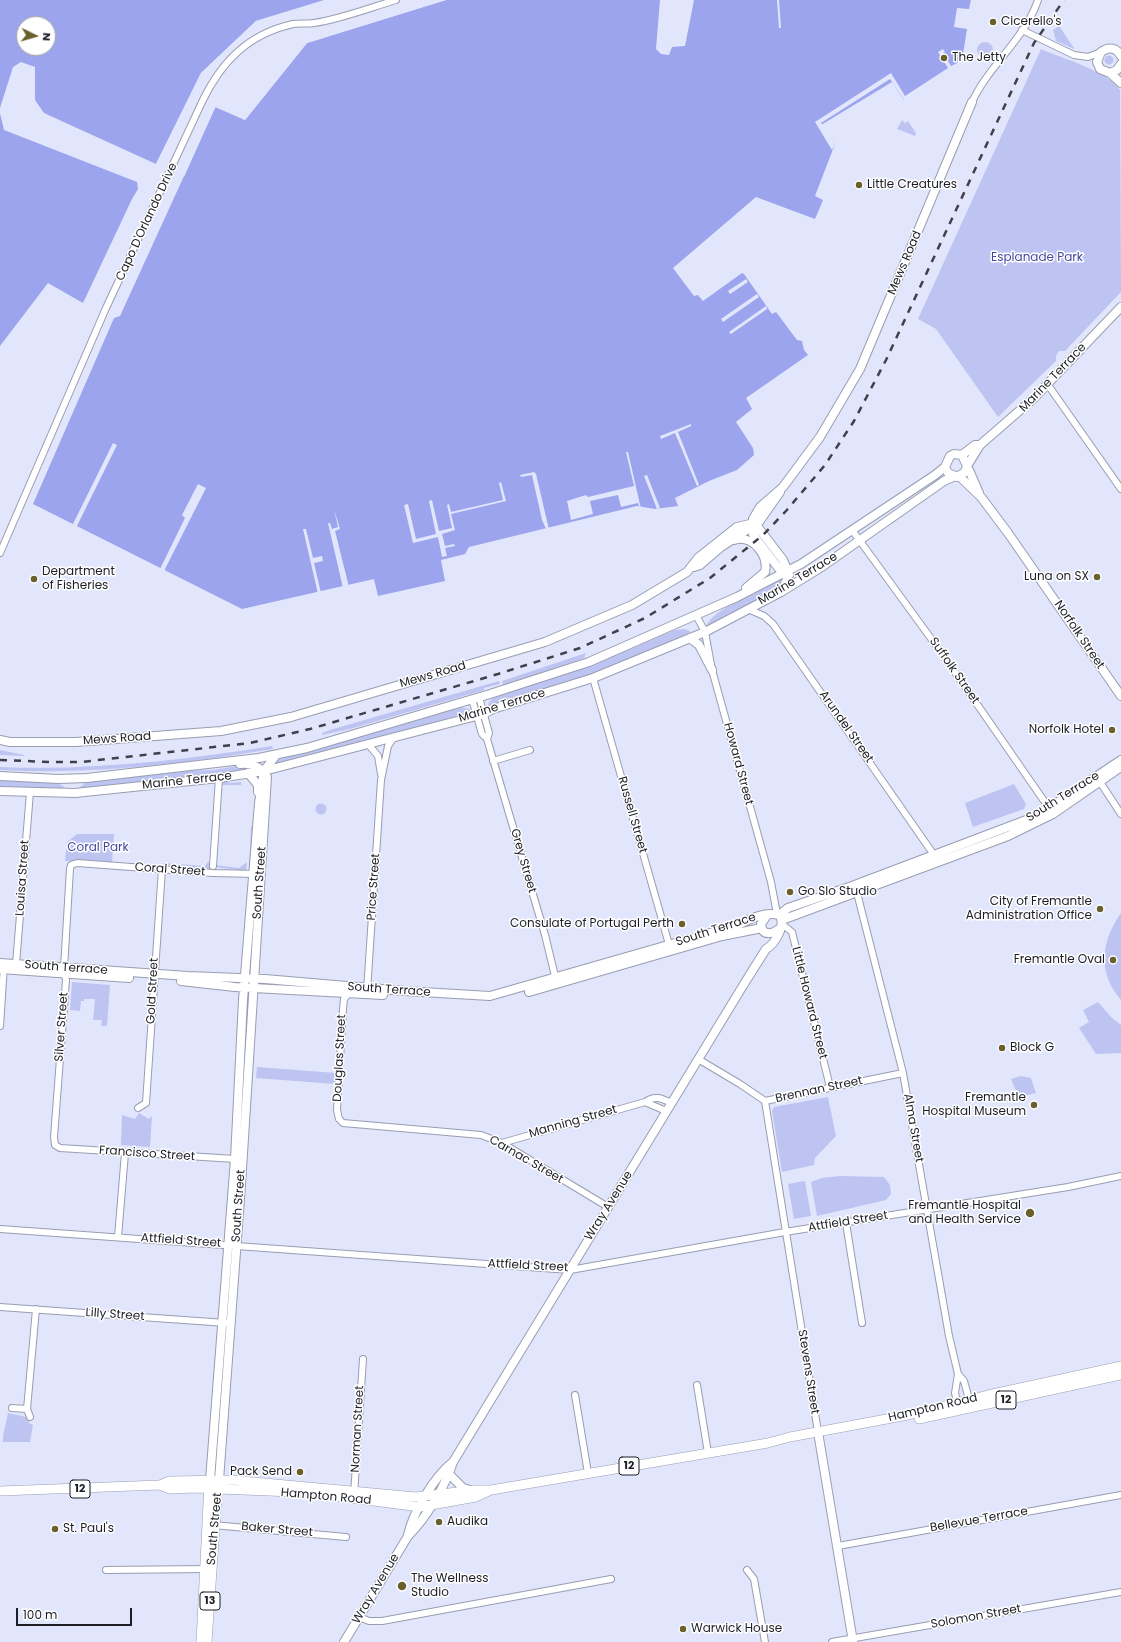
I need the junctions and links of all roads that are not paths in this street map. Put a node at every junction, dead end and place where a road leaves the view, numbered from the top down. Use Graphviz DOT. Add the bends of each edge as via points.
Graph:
graph roads {
  1 [pos="396,0"];
  2 [pos="1038,0"];
  3 [pos="1022,30"];
  4 [pos="1101,52"];
  5 [pos="1120,53"];
  6 [pos="1121,64"];
  7 [pos="1110,73"];
  8 [pos="1121,83"];
  9 [pos="972,102"];
  10 [pos="1121,307"];
  11 [pos="1048,385"];
  12 [pos="980,445"];
  13 [pos="962,455"];
  14 [pos="945,467"];
  15 [pos="967,467"];
  16 [pos="957,476"];
  17 [pos="1121,489"];
  18 [pos="981,497"];
  19 [pos="755,524"];
  20 [pos="852,530"];
  21 [pos="860,540"];
  22 [pos="729,542"];
  23 [pos="760,550"];
  24 [pos="0,553"];
  25 [pos="782,560"];
  26 [pos="801,564"];
  27 [pos="823,566"];
  28 [pos="693,567"];
  29 [pos="786,572"];
  30 [pos="781,592"];
  31 [pos="737,597"];
  32 [pos="748,609"];
  33 [pos="696,616"];
  34 [pos="705,632"];
  35 [pos="690,638"];
  36 [pos="712,670"];
  37 [pos="593,678"];
  38 [pos="1118,685"];
  39 [pos="1121,696"];
  40 [pos="475,698"];
  41 [pos="480,715"];
  42 [pos="397,735"];
  43 [pos="0,740"];
  44 [pos="368,744"];
  45 [pos="530,750"];
  46 [pos="276,755"];
  47 [pos="1121,760"];
  48 [pos="493,761"];
  49 [pos="281,766"];
  50 [pos="189,767"];
  51 [pos="1121,767"];
  52 [pos="264,771"];
  53 [pos="248,773"];
  54 [pos="0,776"];
  55 [pos="219,778"];
  56 [pos="1098,779"];
  57 [pos="381,780"];
  58 [pos="0,791"];
  59 [pos="30,792"];
  60 [pos="263,802"];
  61 [pos="1051,811"];
  62 [pos="1121,814"];
  63 [pos="934,855"];
  64 [pos="79,864"];
  65 [pos="213,866"];
  66 [pos="162,869"];
  67 [pos="257,874"];
  68 [pos="855,888"];
  69 [pos="767,915"];
  70 [pos="780,920"];
  71 [pos="764,931"];
  72 [pos="670,948"];
  73 [pos="766,950"];
  74 [pos="16,964"];
  75 [pos="2,967"];
  76 [pos="65,971"];
  77 [pos="154,977"];
  78 [pos="245,978"];
  79 [pos="254,979"];
  80 [pos="557,981"];
  81 [pos="244,988"];
  82 [pos="253,988"];
  83 [pos="366,991"];
  84 [pos="350,993"];
  85 [pos="0,1026"];
  86 [pos="698,1059"];
  87 [pos="903,1073"];
  88 [pos="830,1087"];
  89 [pos="765,1101"];
  90 [pos="645,1102"];
  91 [pos="671,1103"];
  92 [pos="138,1108"];
  93 [pos="666,1111"];
  94 [pos="343,1123"];
  95 [pos="502,1143"];
  96 [pos="60,1148"];
  97 [pos="125,1153"];
  98 [pos="235,1159"];
  99 [pos="1121,1176"];
  100 [pos="608,1207"];
  101 [pos="928,1209"];
  102 [pos="846,1223"];
  103 [pos="0,1229"];
  104 [pos="785,1232"];
  105 [pos="118,1237"];
  106 [pos="232,1245"];
  107 [pos="570,1270"];
  108 [pos="0,1306"];
  109 [pos="36,1309"];
  110 [pos="226,1323"];
  111 [pos="862,1323"];
  112 [pos="363,1359"];
  113 [pos="1121,1366"];
  114 [pos="958,1374"];
  115 [pos="1121,1375"];
  116 [pos="697,1385"];
  117 [pos="575,1395"];
  118 [pos="970,1403"];
  119 [pos="958,1407"];
  120 [pos="12,1408"];
  121 [pos="27,1408"];
  122 [pos="30,1417"];
  123 [pos="818,1435"];
  124 [pos="708,1453"];
  125 [pos="453,1462"];
  126 [pos="588,1473"];
  127 [pos="449,1474"];
  128 [pos="214,1484"];
  129 [pos="470,1490"];
  130 [pos="491,1490"];
  131 [pos="0,1491"];
  132 [pos="354,1495"];
  133 [pos="437,1495"];
  134 [pos="1121,1495"];
  135 [pos="425,1497"];
  136 [pos="431,1505"];
  137 [pos="420,1506"];
  138 [pos="211,1525"];
  139 [pos="408,1536"];
  140 [pos="346,1537"];
  141 [pos="838,1546"];
  142 [pos="208,1569"];
  143 [pos="106,1570"];
  144 [pos="748,1570"];
  145 [pos="611,1579"];
  146 [pos="1121,1592"];
  147 [pos="360,1617"];
  148 [pos="853,1640"];
  149 [pos="201,1642"];
  150 [pos="207,1642"];
  151 [pos="344,1642"];
  152 [pos="765,1642"];
  153 [pos="832,1642"];
  1 -- 24 [label="street, Capo D'Orlando Drive" via="314,23 295,24 255,37 235,54 217,75 203,99 106,308"];
  2 -- 3 [label="street, Mews Road"];
  3 -- 4 [label="street" via="1074,55 1088,57"];
  3 -- 9 [label="street, Mews Road" via="979,86"];
  4 -- 5 [label="street" via="1108,48"];
  4 -- 7 [label="street" via="1097,58 1098,66"];
  6 -- 7 [label="street" via="1117,70"];
  7 -- 8 [label="street"];
  9 -- 19 [label="street, Mews Road" via="860,368 820,437 783,487 775,492"];
  10 -- 11 [label="street, Marine Terrace"];
  11 -- 12 [label="street, Marine Terrace" via="1015,417"];
  11 -- 17 [label="street"];
  12 -- 13 [label="street, Marine Terrace" via="975,445"];
  12 -- 15 [label="street, Marine Terrace"];
  13 -- 14 [label="street, Marine Terrace" via="950,456"];
  13 -- 15 [label="street"];
  14 -- 16 [label="street" via="948,473"];
  14 -- 20 [label="street, Marine Terrace"];
  15 -- 16 [label="street, Marine Terrace" via="965,472"];
  15 -- 18 [label="street, Norfolk Street"];
  16 -- 18 [label="street, Norfolk Street"];
  16 -- 21 [label="street, Marine Terrace" via="944,481"];
  18 -- 38 [label="street, Norfolk Street"];
  19 -- 22 [label="street"];
  19 -- 25 [label="street"];
  19 -- 28 [label="street, Mews Road" via="737,527 698,558"];
  19 -- 29 [label="street" via="757,540"];
  20 -- 21 [label="street, Suffolk Street"];
  20 -- 26 [label="street, Marine Terrace"];
  21 -- 27 [label="street, Marine Terrace"];
  21 -- 61 [label="street, Suffolk Street" via="944,655"];
  22 -- 23 [label="street" via="746,539"];
  22 -- 28 [label="street" via="700,565"];
  23 -- 29 [label="street" via="777,568"];
  23 -- 31 [label="street" via="766,561 765,572"];
  25 -- 26 [label="street"];
  25 -- 29 [label="street"];
  26 -- 29 [label="street, Marine Terrace"];
  27 -- 29 [label="street" via="817,566 796,577"];
  27 -- 30 [label="street, Marine Terrace"];
  28 -- 43 [label="street, Mews Road" via="632,605 545,642 291,717 221,731 76,742"];
  29 -- 30 [label="street"];
  29 -- 31 [label="street, Marine Terrace"];
  30 -- 32 [label="street, Marine Terrace"];
  31 -- 33 [label="street, Marine Terrace"];
  32 -- 34 [label="street, Marine Terrace"];
  32 -- 63 [label="street, Arundel Street" via="764,616 773,624"];
  33 -- 34 [label="street, Howard Street"];
  33 -- 40 [label="street, Marine Terrace" via="589,662"];
  34 -- 35 [label="street, Marine Terrace"];
  34 -- 36 [label="street, Howard Street"];
  35 -- 36 [label="street" via="699,645"];
  35 -- 37 [label="street, Marine Terrace"];
  36 -- 70 [label="street, Howard Street"];
  37 -- 41 [label="street, Marine Terrace"];
  37 -- 72 [label="street, Russell Street"];
  38 -- 39 [label="street, Norfolk Street"];
  40 -- 41 [label="street, Grey Street"];
  40 -- 46 [label="street, Marine Terrace"];
  41 -- 42 [label="street, Marine Terrace"];
  41 -- 48 [label="street, Grey Street" via="489,733 487,739"];
  42 -- 44 [label="street, Marine Terrace"];
  42 -- 57 [label="street, Price Street" via="388,746"];
  44 -- 49 [label="street, Marine Terrace"];
  44 -- 57 [label="street, Price Street" via="378,756"];
  45 -- 48 [label="street"];
  46 -- 50 [label="street, Marine Terrace"];
  46 -- 52 [label="street"];
  47 -- 56 [label="street, South Terrace"];
  48 -- 80 [label="street, Grey Street"];
  49 -- 52 [label="street, Marine Terrace"];
  49 -- 60 [label="street" via="272,776"];
  50 -- 52 [label="street" via="246,764"];
  50 -- 54 [label="street, Marine Terrace" via="58,779"];
  51 -- 56 [label="street, South Terrace"];
  52 -- 53 [label="street, Marine Terrace"];
  52 -- 60 [label="street, South Street / 13" via="267,777"];
  53 -- 55 [label="street, Marine Terrace"];
  53 -- 60 [label="street" via="258,785"];
  55 -- 59 [label="street, Marine Terrace" via="75,793"];
  55 -- 65 [label="street"];
  56 -- 61 [label="street, South Terrace"];
  56 -- 62 [label="street"];
  57 -- 83 [label="street, Price Street"];
  58 -- 59 [label="street, Marine Terrace"];
  59 -- 74 [label="street, Louisa Street"];
  60 -- 67 [label="street, South Street / 13"];
  61 -- 63 [label="street, South Terrace"];
  61 -- 68 [label="street, South Terrace" via="1008,836"];
  63 -- 68 [label="street, South Terrace"];
  64 -- 66 [label="street, Coral Street"];
  64 -- 76 [label="street, Silver Street" via="73,864 70,868"];
  66 -- 67 [label="street, Coral Street"];
  66 -- 77 [label="street, Gold Street"];
  67 -- 78 [label="street, South Street / 13"];
  67 -- 79 [label="street, South Street / 13"];
  68 -- 70 [label="street, South Terrace" via="787,908"];
  68 -- 87 [label="street, Alma Street"];
  69 -- 70 [label="street, South Terrace"];
  69 -- 71 [label="street" via="763,920"];
  69 -- 72 [label="street, South Terrace"];
  70 -- 71 [label="street, South Terrace" via="775,932"];
  70 -- 73 [label="street, Wray Avenue" via="775,940"];
  70 -- 88 [label="street, Little Howard Street" via="792,932"];
  71 -- 72 [label="street, South Terrace" via="722,936"];
  71 -- 73 [label="street"];
  72 -- 80 [label="street, South Terrace"];
  73 -- 86 [label="street, Wray Avenue"];
  74 -- 75 [label="street, South Terrace"];
  74 -- 76 [label="street, South Terrace"];
  75 -- 76 [label="street, South Terrace"];
  75 -- 85 [label="street"];
  76 -- 77 [label="street, South Terrace"];
  76 -- 96 [label="street, Silver Street" via="54,1137 55,1145"];
  77 -- 78 [label="street, South Terrace"];
  77 -- 81 [label="street, South Terrace"];
  77 -- 92 [label="street, Gold Street" via="146,1103"];
  78 -- 79 [label="street, South Terrace"];
  78 -- 81 [label="street, South Street / 13"];
  79 -- 82 [label="street, South Street / 13"];
  79 -- 83 [label="street, South Terrace"];
  80 -- 83 [label="street, South Terrace" via="490,996"];
  81 -- 82 [label="street, South Terrace"];
  81 -- 98 [label="street, South Street / 13"];
  82 -- 84 [label="street, South Terrace"];
  82 -- 106 [label="street, South Street / 13"];
  83 -- 84 [label="street, South Terrace"];
  84 -- 94 [label="street, Douglas Street" via="343,1003 337,1110 339,1120"];
  86 -- 89 [label="street, Brennan Street"];
  86 -- 91 [label="street, Wray Avenue"];
  87 -- 88 [label="street, Brennan Street"];
  87 -- 101 [label="street, Alma Street"];
  88 -- 89 [label="street, Brennan Street"];
  89 -- 104 [label="street, Stevens Street"];
  90 -- 91 [label="street, Manning Street" via="655,1098"];
  90 -- 93 [label="street"];
  90 -- 95 [label="street, Manning Street"];
  91 -- 93 [label="street, Wray Avenue"];
  93 -- 100 [label="street, Wray Avenue"];
  94 -- 95 [label="street, Carnac Street" via="481,1135"];
  95 -- 100 [label="street, Carnac Street"];
  96 -- 97 [label="street, Francisco Street"];
  97 -- 98 [label="street, Francisco Street"];
  97 -- 105 [label="street"];
  98 -- 106 [label="street, South Street / 13"];
  99 -- 101 [label="street, Attfield Street"];
  100 -- 107 [label="street, Wray Avenue"];
  101 -- 102 [label="street, Attfield Street"];
  101 -- 114 [label="street, Alma Street" via="949,1336"];
  102 -- 104 [label="street, Attfield Street"];
  102 -- 111 [label="street"];
  103 -- 105 [label="street, Attfield Street"];
  104 -- 107 [label="street, Attfield Street"];
  104 -- 123 [label="street, Stevens Street"];
  105 -- 106 [label="street, Attfield Street"];
  106 -- 107 [label="street, Attfield Street"];
  106 -- 110 [label="street, South Street / 13"];
  107 -- 125 [label="street, Wray Avenue"];
  108 -- 109 [label="street, Lilly Street"];
  109 -- 110 [label="street, Lilly Street"];
  109 -- 121 [label="street"];
  110 -- 128 [label="street, South Street / 13"];
  112 -- 132 [label="street, Norman Street"];
  113 -- 118 [label="main road, Hampton Road / 12"];
  114 -- 118 [label="street, Alma Street" via="964,1381"];
  114 -- 119 [label="street, Alma Street" via="955,1393"];
  115 -- 118 [label="main road, Hampton Road / 12"];
  116 -- 124 [label="street"];
  117 -- 126 [label="street"];
  118 -- 119 [label="main road, Hampton Road / 12"];
  119 -- 123 [label="main road, Hampton Road / 12"];
  120 -- 121 [label="street"];
  121 -- 122 [label="street"];
  123 -- 124 [label="main road, Hampton Road / 12" via="794,1442 768,1443"];
  123 -- 141 [label="street, Stevens Street"];
  124 -- 126 [label="main road, Hampton Road / 12"];
  125 -- 127 [label="street, Wray Avenue"];
  125 -- 135 [label="street, Wray Avenue" via="442,1470"];
  126 -- 130 [label="main road, Hampton Road / 12"];
  127 -- 129 [label="street" via="463,1488"];
  127 -- 133 [label="street, Wray Avenue"];
  128 -- 131 [label="main road, Hampton Road / 12" via="170,1490 160,1485"];
  128 -- 132 [label="main road, Hampton Road / 12"];
  128 -- 138 [label="main road, South Street / 13"];
  129 -- 130 [label="main road, Hampton Road / 12"];
  129 -- 133 [label="main road, Hampton Road / 12"];
  130 -- 136 [label="main road, Hampton Road / 12" via="476,1497"];
  132 -- 135 [label="main road, Hampton Road / 12"];
  132 -- 137 [label="main road, Hampton Road / 12"];
  133 -- 135 [label="main road, Hampton Road / 12"];
  133 -- 136 [label="street, Wray Avenue"];
  134 -- 141 [label="street, Bellevue Terrace"];
  135 -- 137 [label="street, Wray Avenue"];
  136 -- 137 [label="main road, Hampton Road / 12"];
  136 -- 139 [label="street, Wray Avenue" via="419,1526"];
  137 -- 139 [label="street, Wray Avenue" via="411,1523"];
  138 -- 140 [label="street, Baker Street"];
  138 -- 142 [label="main road, South Street / 13"];
  139 -- 147 [label="street, Wray Avenue"];
  141 -- 148 [label="street, Stevens Street"];
  142 -- 143 [label="street"];
  142 -- 149 [label="main road, South Street / 13"];
  142 -- 150 [label="main road, South Street / 13"];
  144 -- 152 [label="street" via="754,1579"];
  145 -- 147 [label="street" via="382,1621 369,1621"];
  146 -- 148 [label="street, Solomon Street"];
  147 -- 151 [label="street, Wray Avenue"];
  148 -- 153 [label="street, Solomon Street"];
}
